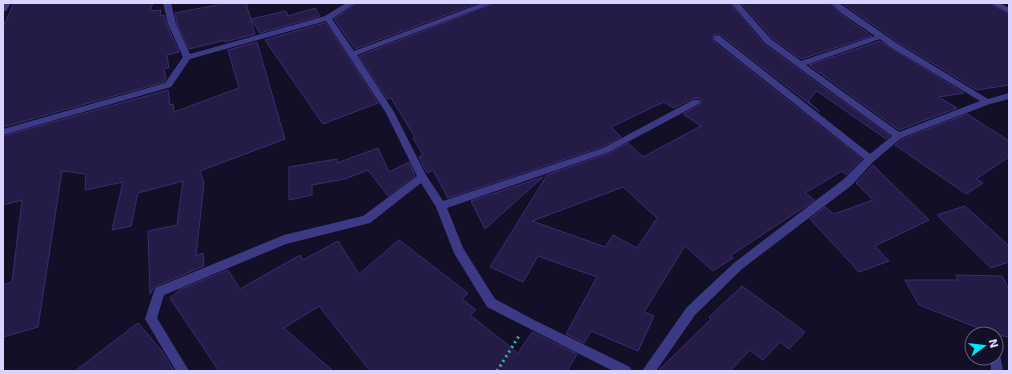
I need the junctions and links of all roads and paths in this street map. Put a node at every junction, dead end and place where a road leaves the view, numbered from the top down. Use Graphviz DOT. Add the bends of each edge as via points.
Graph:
graph roads {
  1 [pos="7,3"];
  2 [pos="167,3"];
  3 [pos="350,3"];
  4 [pos="489,3"];
  5 [pos="735,3"];
  6 [pos="835,3"];
  7 [pos="995,3"];
  8 [pos="3,9"];
  9 [pos="1009,11"];
  10 [pos="328,18"];
  11 [pos="881,36"];
  12 [pos="717,38"];
  13 [pos="352,54"];
  14 [pos="188,57"];
  15 [pos="800,64"];
  16 [pos="1009,96"];
  17 [pos="696,102"];
  18 [pos="987,102"];
  19 [pos="3,132"];
  20 [pos="898,136"];
  21 [pos="870,159"];
  22 [pos="422,178"];
  23 [pos="441,206"];
  24 [pos="528,323"];
  25 [pos="183,371"];
  26 [pos="496,371"];
  27 [pos="626,371"];
  28 [pos="648,371"];
  1 -- 8 [label="street"];
  2 -- 14 [label="street" via="172,24"];
  3 -- 10 [label="street"];
  4 -- 13 [label="street"];
  5 -- 15 [label="street" via="768,40"];
  6 -- 11 [label="street"];
  7 -- 9 [label="street"];
  10 -- 13 [label="street"];
  10 -- 14 [label="street"];
  11 -- 15 [label="street"];
  11 -- 18 [label="street"];
  12 -- 21 [label="street"];
  13 -- 22 [label="street" via="390,112"];
  14 -- 19 [label="street" via="168,85"];
  15 -- 20 [label="street"];
  16 -- 18 [label="street"];
  17 -- 23 [label="street" via="606,150"];
  18 -- 20 [label="street"];
  20 -- 21 [label="street"];
  21 -- 28 [label="street" via="848,182 738,266 691,310"];
  22 -- 23 [label="street"];
  22 -- 25 [label="street" via="366,220 284,240 159,292 152,319"];
  23 -- 24 [label="street" via="458,250 491,303"];
  24 -- 26 [label="path"];
  24 -- 27 [label="street"];
}
